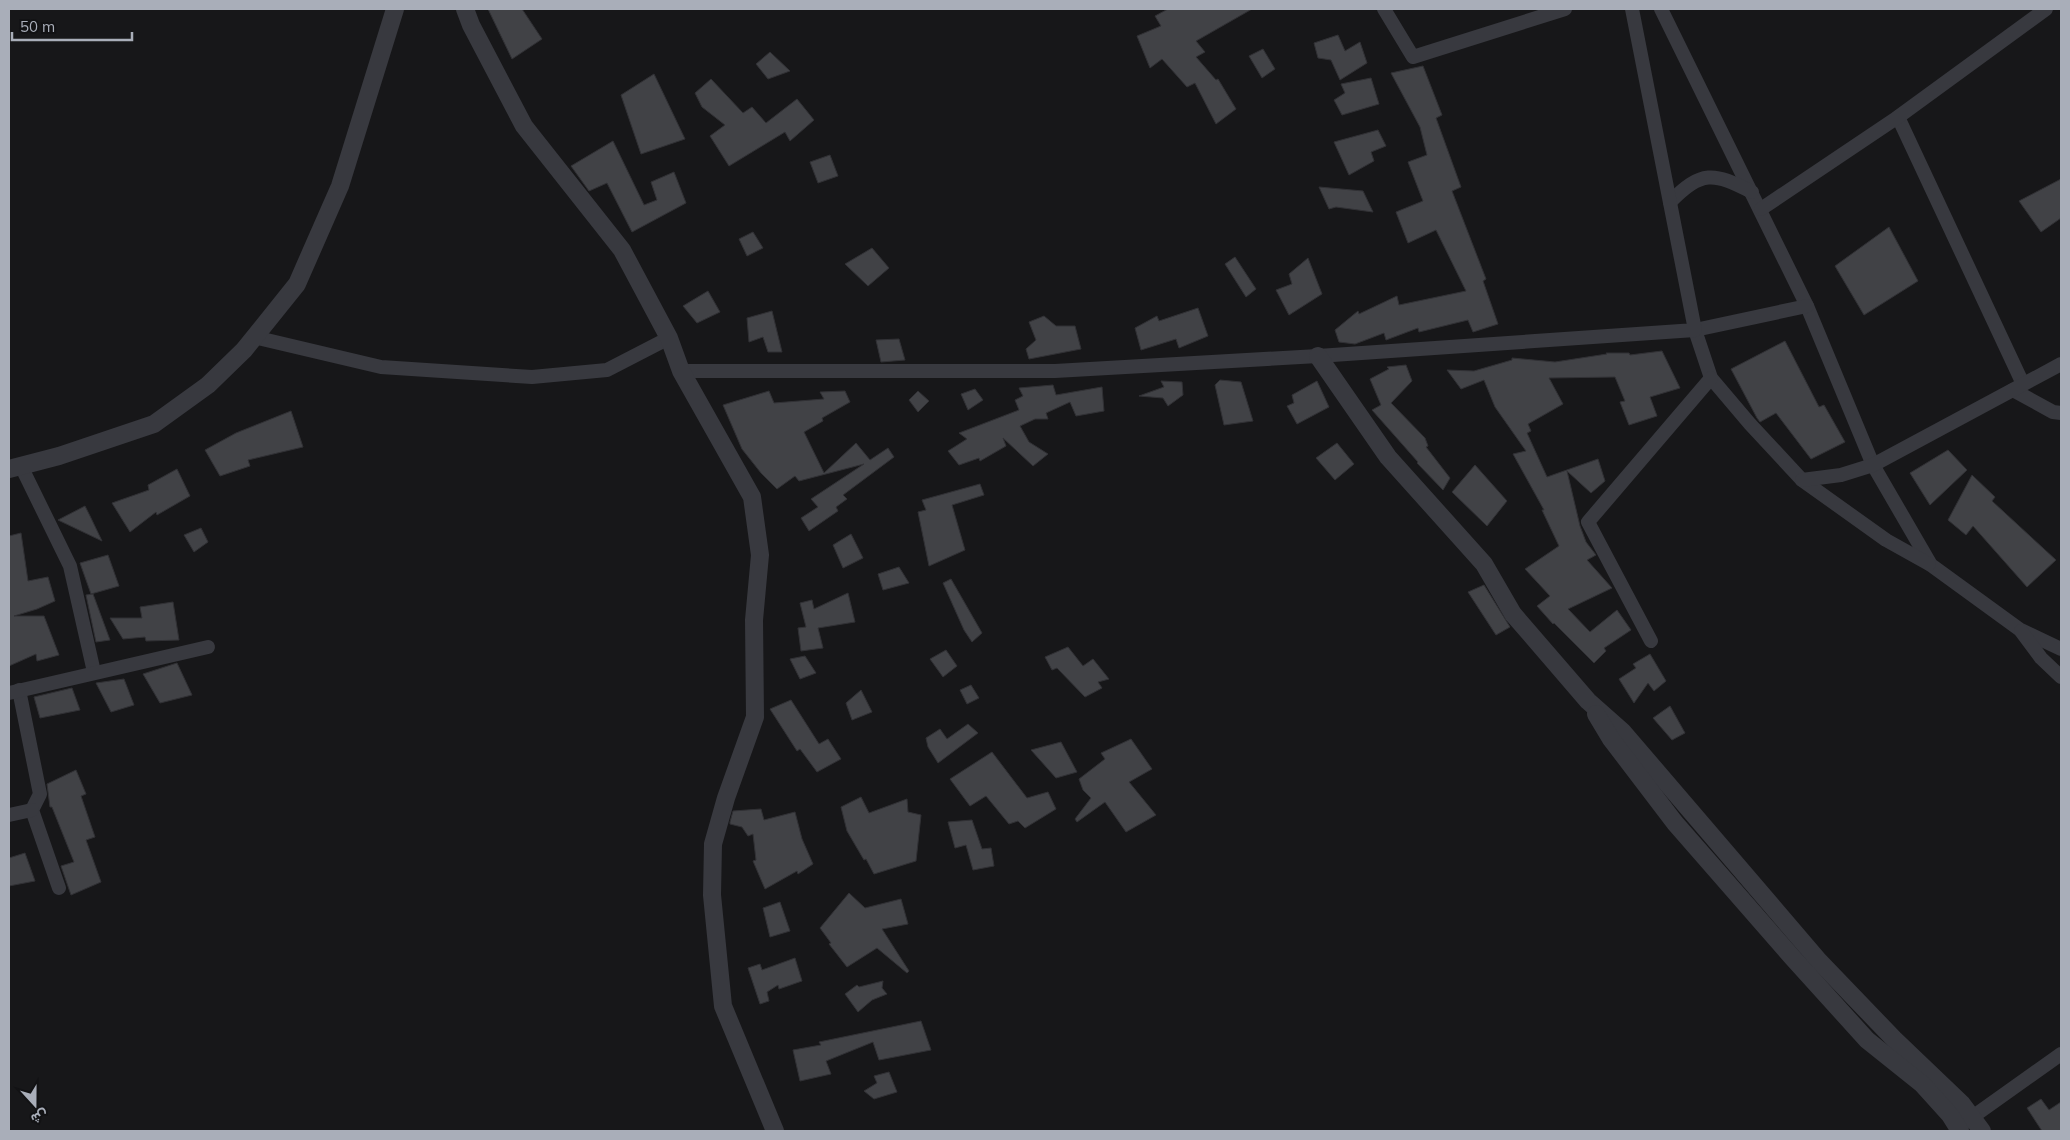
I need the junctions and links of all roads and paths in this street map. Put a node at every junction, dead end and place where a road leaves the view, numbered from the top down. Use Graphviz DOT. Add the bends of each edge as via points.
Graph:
graph roads {
  1 [pos="395,9"];
  2 [pos="465,9"];
  3 [pos="1384,9"];
  4 [pos="1566,9"];
  5 [pos="1632,9"];
  6 [pos="1661,9"];
  7 [pos="2046,9"];
  8 [pos="1898,117"];
  9 [pos="1752,192"];
  10 [pos="1670,202"];
  11 [pos="1761,208"];
  12 [pos="1807,306"];
  13 [pos="1695,330"];
  14 [pos="254,337"];
  15 [pos="669,338"];
  16 [pos="1318,356"];
  17 [pos="2061,364"];
  18 [pos="681,371"];
  19 [pos="1711,378"];
  20 [pos="2018,387"];
  21 [pos="2061,413"];
  22 [pos="1873,465"];
  23 [pos="15,468"];
  24 [pos="1802,480"];
  25 [pos="1931,565"];
  26 [pos="2019,629"];
  27 [pos="1651,642"];
  28 [pos="208,647"];
  29 [pos="2061,649"];
  30 [pos="94,672"];
  31 [pos="2061,677"];
  32 [pos="14,691"];
  33 [pos="1588,701"];
  34 [pos="32,810"];
  35 [pos="9,815"];
  36 [pos="59,888"];
  37 [pos="2061,1054"];
  38 [pos="1971,1116"];
  39 [pos="771,1129"];
  40 [pos="1959,1130"];
  41 [pos="1982,1131"];
  1 -- 14 [label="street" via="340,186 297,284"];
  2 -- 15 [label="street" via="524,126 622,250"];
  3 -- 4 [label="street" via="1413,57"];
  5 -- 10 [label="street"];
  6 -- 9 [label="street"];
  7 -- 8 [label="street"];
  8 -- 11 [label="street"];
  8 -- 20 [label="street"];
  9 -- 10 [label="street" via="1718,177 1704,178 1690,183"];
  9 -- 11 [label="street"];
  10 -- 13 [label="street"];
  11 -- 12 [label="street"];
  12 -- 13 [label="street"];
  12 -- 22 [label="street"];
  13 -- 16 [label="street"];
  13 -- 19 [label="street"];
  14 -- 15 [label="street" via="382,366 532,377 606,370"];
  14 -- 23 [label="street" via="208,386 154,424"];
  15 -- 18 [label="street"];
  16 -- 18 [label="street" via="1055,371"];
  16 -- 33 [label="street" via="1388,457 1484,564 1513,614"];
  17 -- 20 [label="street"];
  18 -- 39 [label="street" via="752,497 760,555 754,620 755,717 713,844 712,895 723,1006"];
  19 -- 24 [label="street"];
  19 -- 27 [label="street" via="1588,522"];
  20 -- 21 [label="street" via="2053,412"];
  20 -- 22 [label="street"];
  22 -- 24 [label="street" via="1841,476"];
  22 -- 25 [label="street"];
  23 -- 30 [label="street" via="70,566"];
  24 -- 25 [label="street" via="1886,540"];
  25 -- 26 [label="street"];
  26 -- 29 [label="street"];
  26 -- 31 [label="street" via="2041,658"];
  28 -- 30 [label="street"];
  30 -- 32 [label="street"];
  32 -- 34 [label="street" via="40,794"];
  33 -- 38 [label="street" via="1623,732 1819,961"];
  33 -- 40 [label="street" via="1611,739 1675,823 1867,1040 1922,1084"];
  34 -- 35 [label="street"];
  34 -- 36 [label="street"];
  37 -- 38 [label="street"];
  38 -- 40 [label="street"];
  38 -- 41 [label="street"];
}
